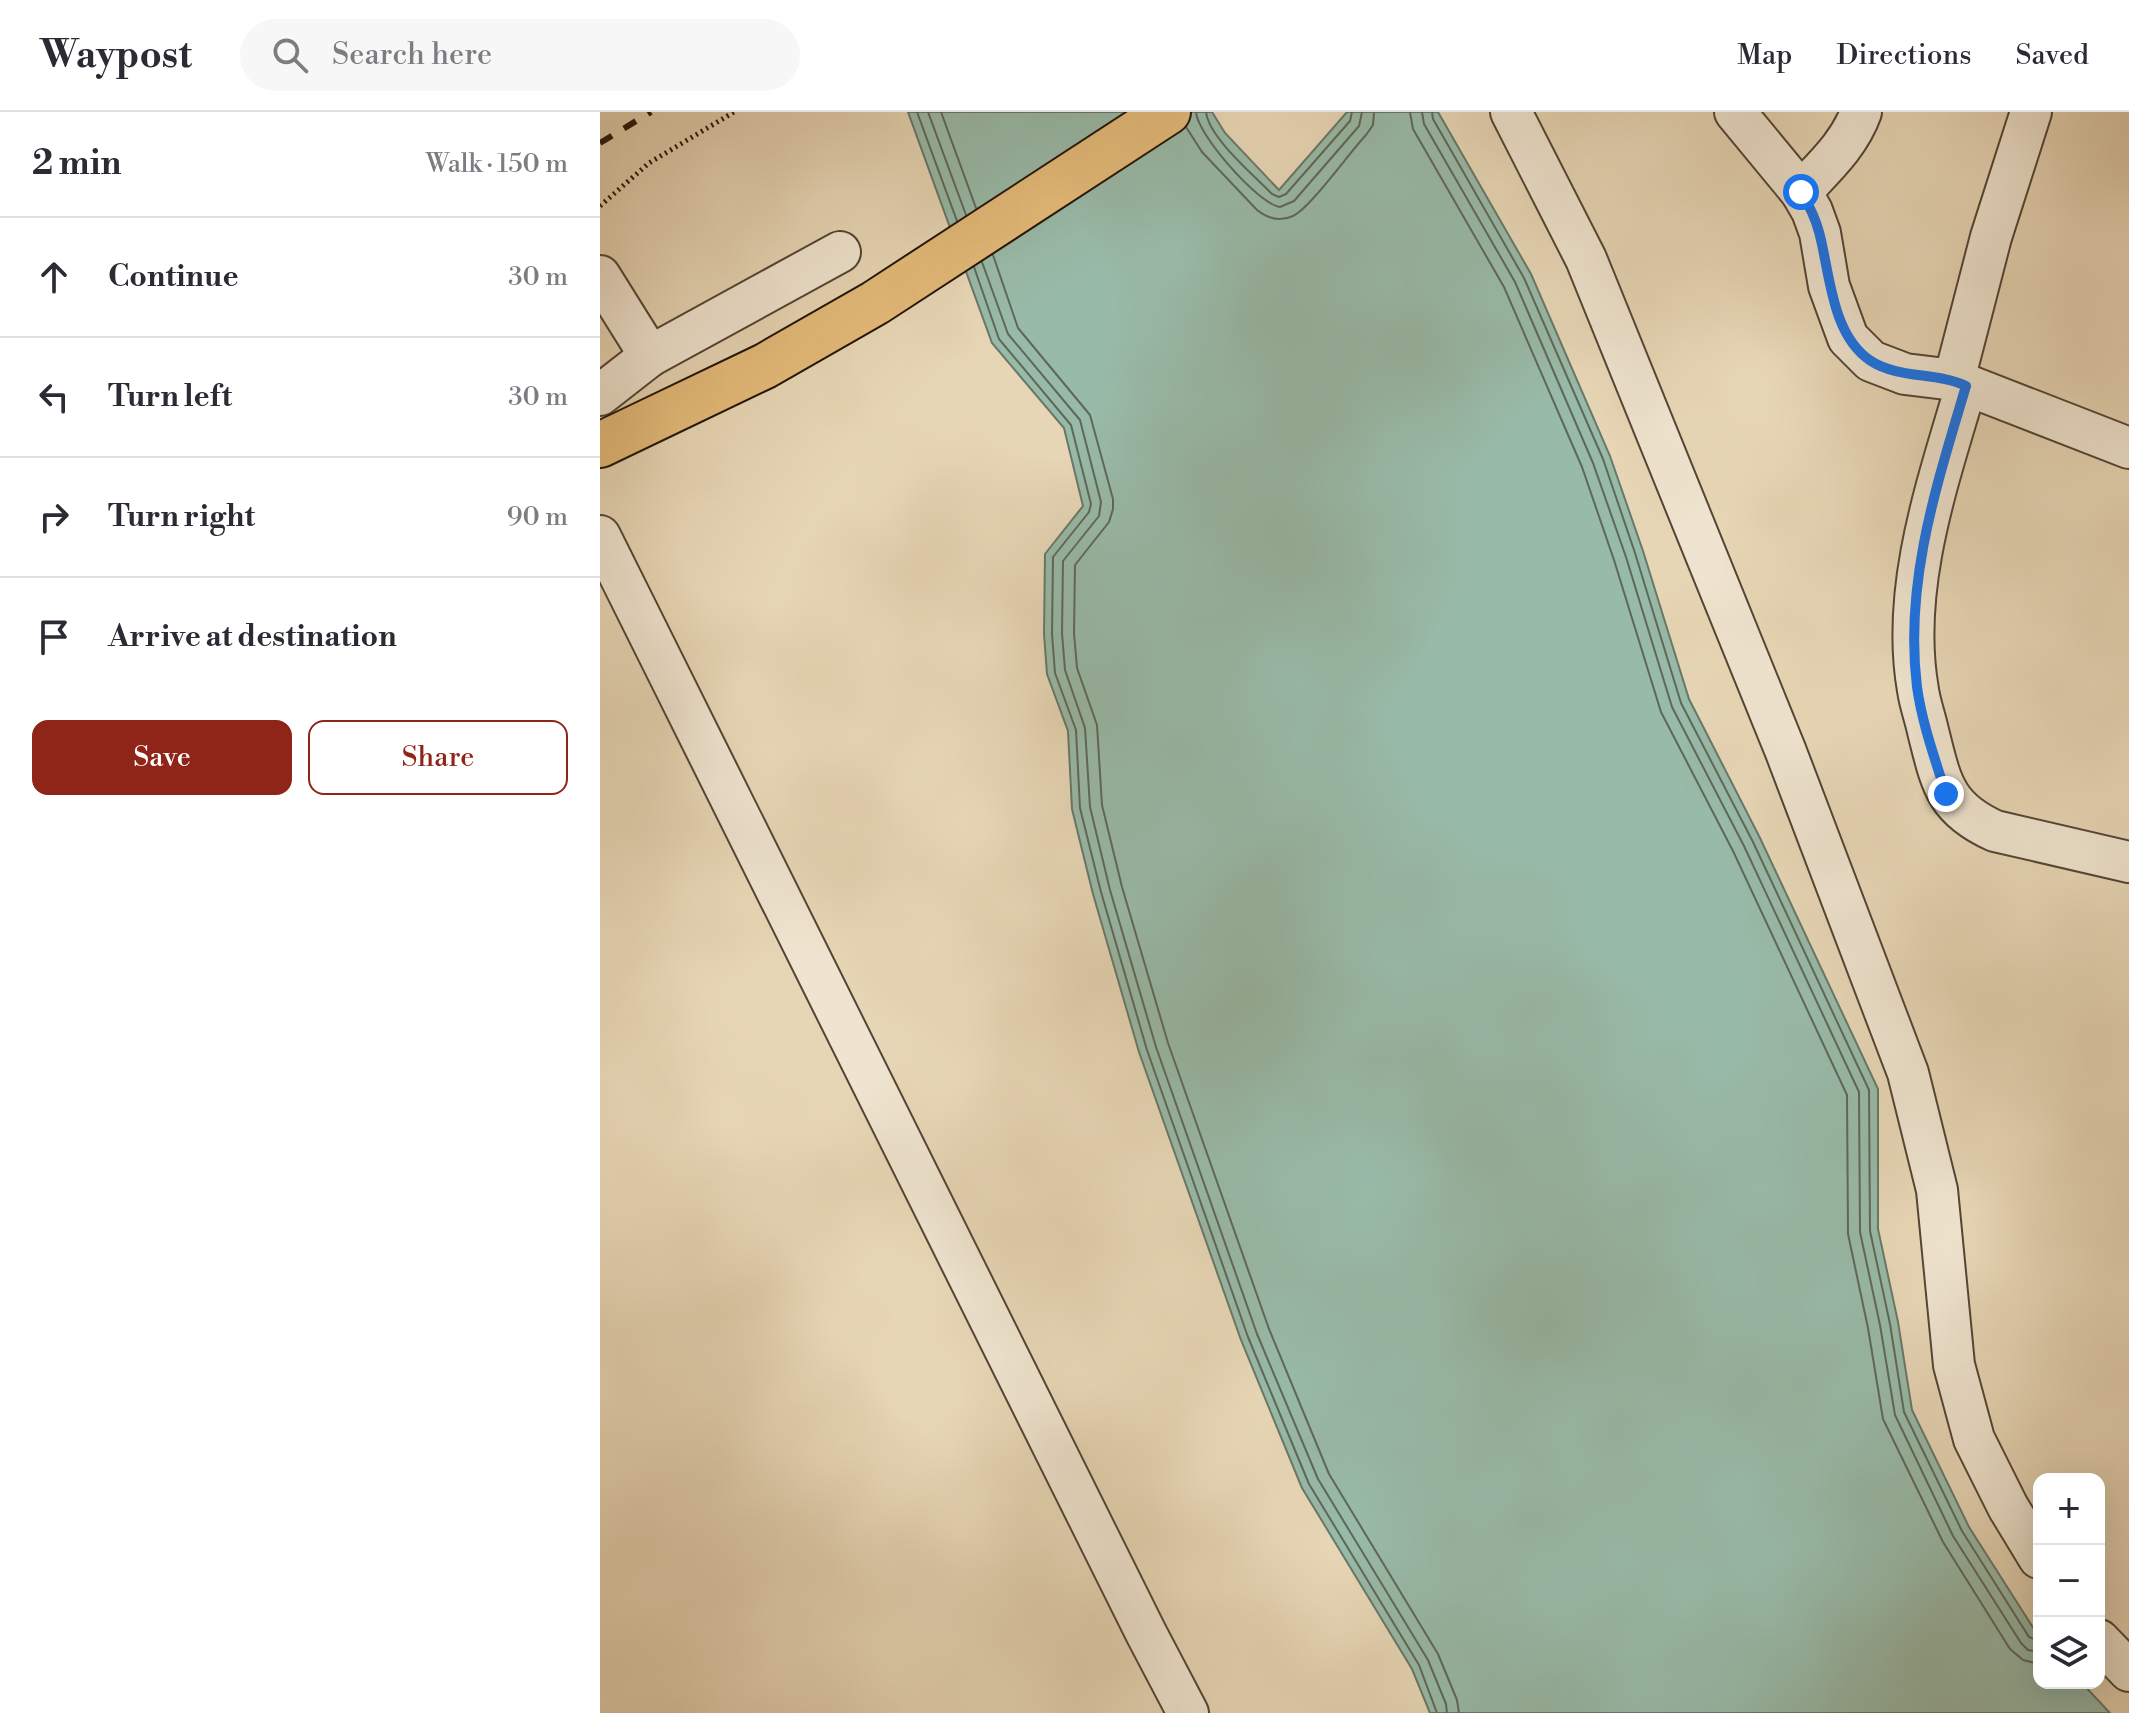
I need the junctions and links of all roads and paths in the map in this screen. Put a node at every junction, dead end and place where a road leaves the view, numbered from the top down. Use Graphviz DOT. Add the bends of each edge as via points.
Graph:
graph roads {
  1 [pos="734,112"];
  2 [pos="1168,112"];
  3 [pos="1511,112"];
  4 [pos="1735,112"];
  5 [pos="1861,112"];
  6 [pos="2031,112"];
  7 [pos="1801,192"];
  8 [pos="600,206"];
  9 [pos="840,252"];
  10 [pos="600,276"];
  11 [pos="650,356"];
  12 [pos="1960,383"];
  13 [pos="600,395"];
  14 [pos="600,445"];
  15 [pos="2129,448"];
  16 [pos="600,536"];
  17 [pos="2129,862"];
  18 [pos="2033,1548"];
  19 [pos="2105,1646"];
  20 [pos="2129,1671"];
  21 [pos="1188,1713"];
  1 -- 8 [label="path" via="649,163"];
  2 -- 14 [label="main road" via="875,303 765,366"];
  3 -- 18 [label="street" via="1586,259 1780,738 1908,1073 1937,1190 1954,1365 1974,1439"];
  4 -- 7 [label="street"];
  5 -- 7 [label="street" via="1842,147"];
  6 -- 12 [label="street" via="1991,237"];
  7 -- 12 [label="street" via="1820,233 1829,286 1848,338 1871,361 1905,374"];
  9 -- 11 [label="street"];
  10 -- 11 [label="street"];
  11 -- 13 [label="street"];
  12 -- 15 [label="street"];
  12 -- 17 [label="street" via="1923,539 1915,619 1917,689 1946,794 1975,822 1995,831"];
  16 -- 21 [label="street"];
  19 -- 20 [label="street"];
}
